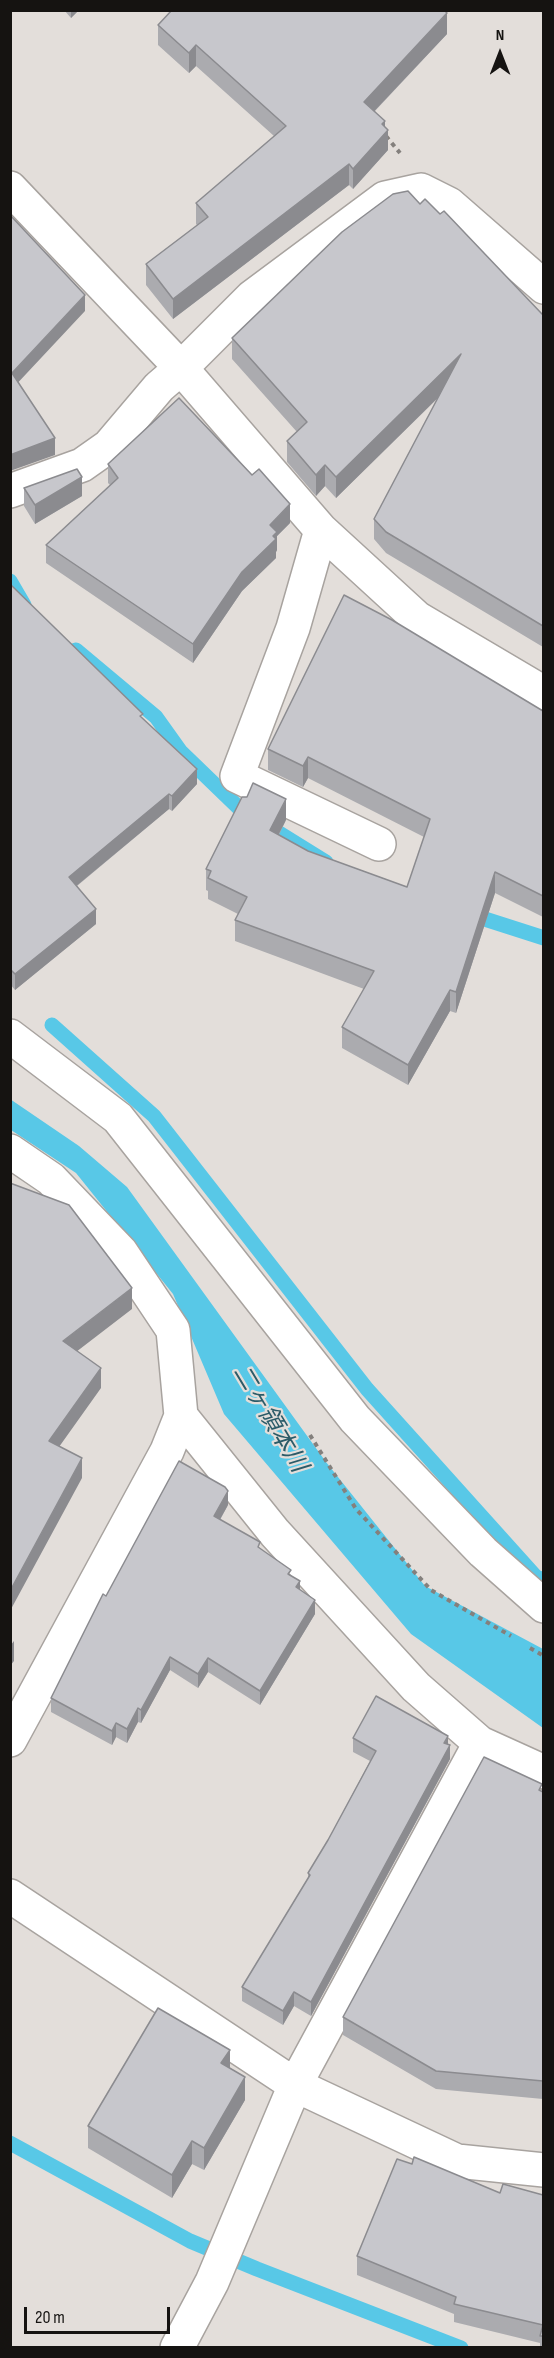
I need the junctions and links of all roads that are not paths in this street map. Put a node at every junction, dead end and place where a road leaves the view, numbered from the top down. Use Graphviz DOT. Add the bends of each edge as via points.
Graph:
graph roads {
  1 [pos="10,188"];
  2 [pos="543,287"];
  3 [pos="181,369"];
  4 [pos="10,491"];
  5 [pos="321,530"];
  6 [pos="543,693"];
  7 [pos="379,844"];
  8 [pos="10,1036"];
  9 [pos="10,1150"];
  10 [pos="181,1416"];
  11 [pos="543,1606"];
  12 [pos="10,1740"];
  13 [pos="480,1743"];
  14 [pos="543,1772"];
  15 [pos="10,1896"];
  16 [pos="296,2085"];
  17 [pos="543,2170"];
  18 [pos="177,2348"];
  1 -- 3 [label="street"];
  2 -- 3 [label="street" via="449,204 422,190 385,198 252,297"];
  3 -- 4 [label="street" via="159,387 109,446 82,465"];
  3 -- 5 [label="street"];
  5 -- 6 [label="street" via="417,618"];
  5 -- 7 [label="street" via="293,628 237,776"];
  8 -- 11 [label="street" via="118,1118 355,1419 483,1552"];
  9 -- 10 [label="street" via="51,1179 121,1252 173,1330"];
  10 -- 12 [label="street" via="167,1451"];
  10 -- 13 [label="street" via="275,1533 346,1612 416,1687"];
  13 -- 14 [label="street"];
  13 -- 16 [label="street"];
  15 -- 16 [label="street"];
  16 -- 17 [label="street" via="457,2161"];
  16 -- 18 [label="street" via="212,2282"];
}
